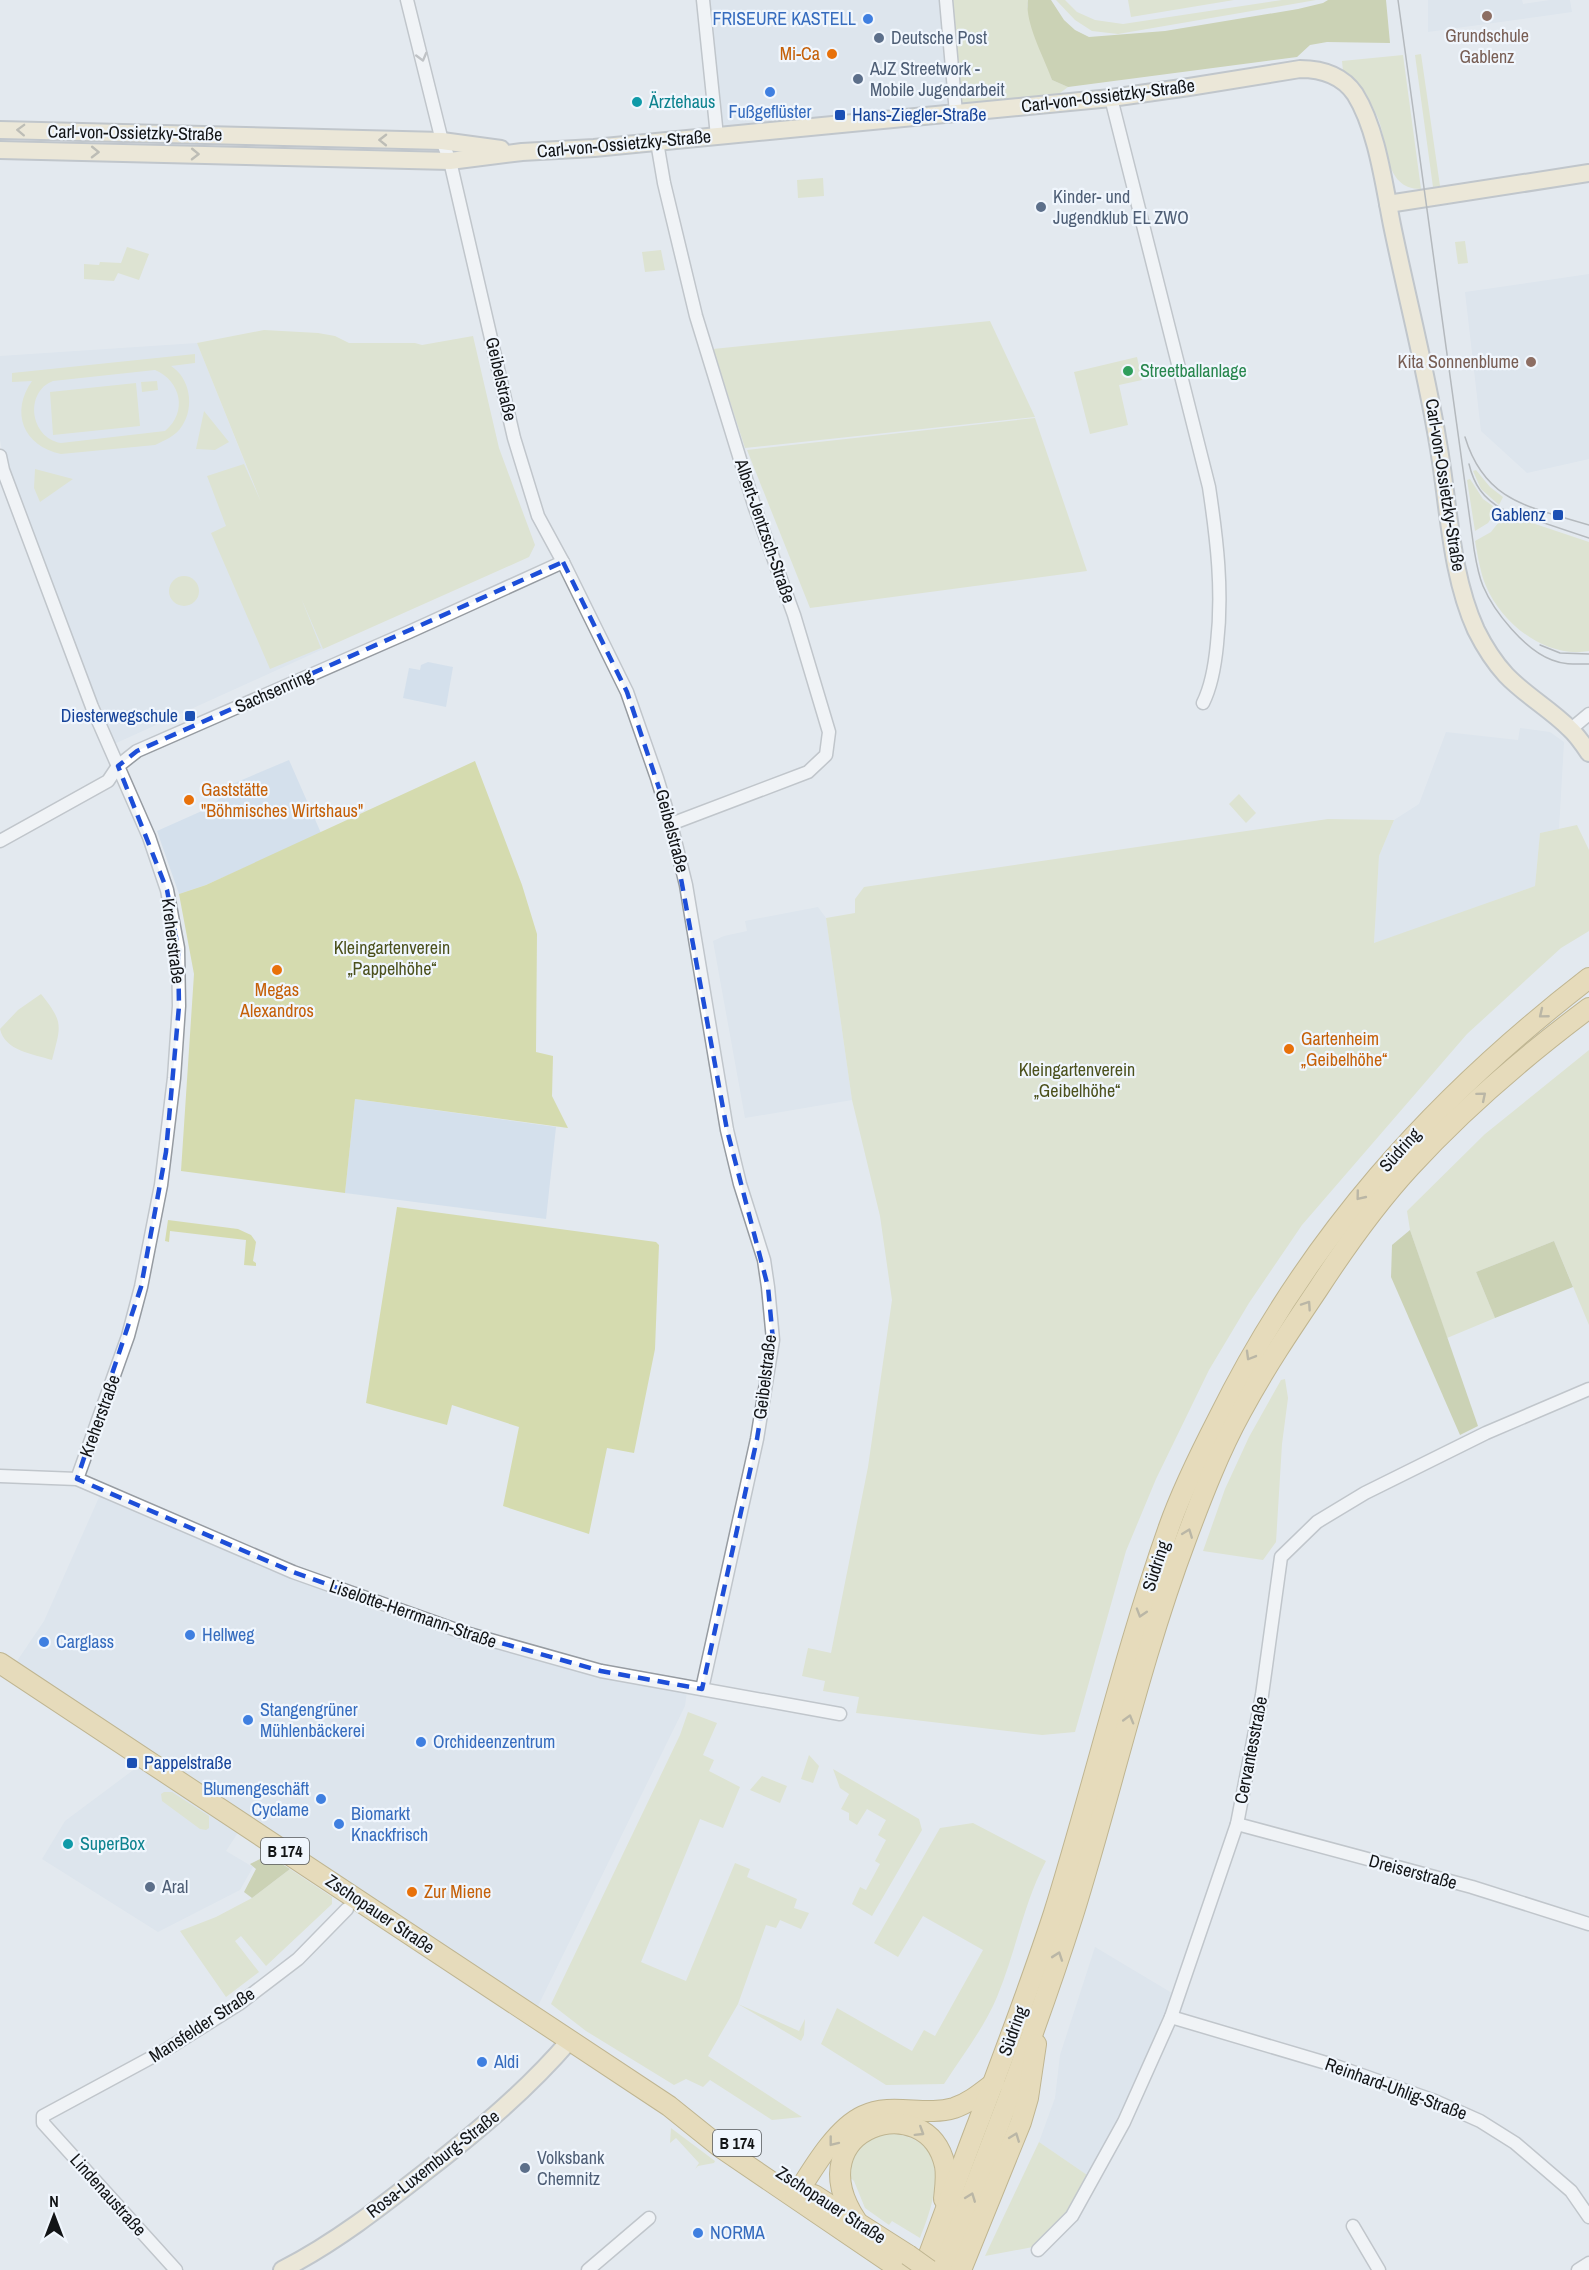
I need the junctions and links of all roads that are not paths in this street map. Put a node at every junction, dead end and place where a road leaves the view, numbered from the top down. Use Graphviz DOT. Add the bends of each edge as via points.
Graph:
graph roads {
  1 [pos="407,0"];
  2 [pos="703,0"];
  3 [pos="946,0"];
  4 [pos="1111,98"];
  5 [pos="956,113"];
  6 [pos="0,130"];
  7 [pos="717,136"];
  8 [pos="442,141"];
  9 [pos="657,142"];
  10 [pos="0,150"];
  11 [pos="522,152"];
  12 [pos="450,161"];
  13 [pos="1589,173"];
  14 [pos="1388,204"];
  15 [pos="0,456"];
  16 [pos="563,562"];
  17 [pos="1203,703"];
  18 [pos="1589,714"];
  19 [pos="1571,729"];
  20 [pos="1589,753"];
  21 [pos="118,766"];
  22 [pos="671,824"];
  23 [pos="0,841"];
  24 [pos="1589,978"];
  25 [pos="1589,1008"];
  26 [pos="1589,1389"];
  27 [pos="0,1476"];
  28 [pos="77,1479"];
  29 [pos="0,1662"];
  30 [pos="702,1689"];
  31 [pos="840,1714"];
  32 [pos="1237,1824"];
  33 [pos="347,1909"];
  34 [pos="1589,1924"];
  35 [pos="1039,2012"];
  36 [pos="1171,2017"];
  37 [pos="570,2040"];
  38 [pos="994,2083"];
  39 [pos="43,2118"];
  40 [pos="798,2192"];
  41 [pos="1589,2217"];
  42 [pos="648,2218"];
  43 [pos="942,2220"];
  44 [pos="858,2223"];
  45 [pos="1353,2226"];
  46 [pos="970,2250"];
  47 [pos="1038,2250"];
  48 [pos="882,2263"];
  49 [pos="904,2263"];
  50 [pos="1589,2263"];
  51 [pos="176,2270"];
  52 [pos="282,2270"];
  53 [pos="588,2270"];
  54 [pos="922,2270"];
  55 [pos="929,2270"];
  56 [pos="943,2270"];
  57 [pos="961,2270"];
  58 [pos="972,2270"];
  59 [pos="1379,2270"];
  60 [pos="1578,2270"];
  1 -- 8 [label="street, Geibelstraße, one-way"];
  2 -- 7 [label="street"];
  3 -- 5 [label="street"];
  4 -- 5 [label="street, Carl-von-Ossietzky-Straße"];
  4 -- 14 [label="street, Carl-von-Ossietzky-Straße" via="1300,69 1330,74 1347,86 1365,113"];
  4 -- 17 [label="street" via="1209,487 1221,609 1215,662"];
  5 -- 7 [label="street, Carl-von-Ossietzky-Straße"];
  8 -- 6 [label="street, Carl-von-Ossietzky-Straße, one-way"];
  7 -- 9 [label="street, Carl-von-Ossietzky-Straße"];
  8 -- 11 [label="street, Carl-von-Ossietzky-Straße"];
  8 -- 12 [label="street, Geibelstraße"];
  9 -- 11 [label="street, Carl-von-Ossietzky-Straße"];
  9 -- 22 [label="street, Albert-Jentzsch-Straße" via="696,316 829,732 826,755 808,772"];
  10 -- 12 [label="street, Carl-von-Ossietzky-Straße, one-way"];
  11 -- 12 [label="street, Carl-von-Ossietzky-Straße"];
  12 -- 16 [label="street, Geibelstraße" via="514,438 538,516"];
  13 -- 14 [label="street"];
  14 -- 19 [label="street, Carl-von-Ossietzky-Straße" via="1428,381 1466,605 1493,660"];
  15 -- 21 [label="street, Kreherstraße" via="92,707"];
  16 -- 21 [label="street, Sachsenring" via="137,751"];
  16 -- 22 [label="street, Geibelstraße" via="627,692"];
  18 -- 19 [label="street"];
  19 -- 20 [label="street, Carl-von-Ossietzky-Straße"];
  21 -- 23 [label="street, Sachsenring" via="108,782"];
  21 -- 28 [label="street, Kreherstraße" via="167,890 178,948 179,1006 166,1152 141,1287 113,1382"];
  22 -- 30 [label="street, Geibelstraße" via="686,885 727,1130 764,1260 773,1340 755,1450"];
  24 -- 38 [label="main road, Südring, one-way" via="1509,1042 1412,1136 1332,1232 1245,1364 1170,1524 1053,1914"];
  35 -- 25 [label="main road, Südring, one-way" via="1075,1907 1181,1552 1239,1416 1275,1352 1354,1234 1408,1168 1472,1104"];
  26 -- 32 [label="street, Cervantesstraße" via="1486,1432 1365,1493 1317,1522 1281,1557 1262,1695"];
  27 -- 28 [label="street, Liselotte-Herrmann-Straße"];
  28 -- 30 [label="street, Liselotte-Herrmann-Straße" via="293,1572 462,1632 601,1671"];
  29 -- 37 [label="main road, Zschopauer Straße / B 174"];
  30 -- 31 [label="street, Liselotte-Herrmann-Straße"];
  32 -- 34 [label="street, Dreiserstraße" via="1472,1887"];
  32 -- 36 [label="street, Cervantesstraße"];
  33 -- 39 [label="street, Mansfelder Straße" via="298,1959 238,2004 181,2041 51,2110"];
  46 -- 35 [label="main road, one-way" via="1028,2098"];
  56 -- 35 [label="main road, Südring, one-way"];
  36 -- 41 [label="street, Reinhard-Uhlig-Straße" via="1333,2065 1480,2121 1515,2143 1571,2191"];
  36 -- 47 [label="street, Cervantesstraße" via="1125,2122 1072,2216"];
  37 -- 40 [label="main road, Zschopauer Straße / B 174" via="669,2106 723,2134"];
  37 -- 52 [label="street, Rosa-Luxemburg-Straße" via="512,2102 465,2142 382,2206"];
  38 -- 40 [label="main road, one-way" via="955,2108 877,2111 861,2116 845,2128"];
  38 -- 43 [label="main road, Südring"];
  39 -- 51 [label="street, Lindenaustraße" via="43,2123"];
  40 -- 44 [label="main road, Zschopauer Straße / B 174"];
  40 -- 48 [label="main road, Zschopauer Straße / B 174"];
  42 -- 53 [label="street"];
  44 -- 43 [label="main road, one-way" via="842,2193 842,2160 862,2132 896,2123 928,2137 942,2156 946,2179"];
  43 -- 54 [label="main road, Südring"];
  44 -- 49 [label="main road, Zschopauer Straße"];
  45 -- 59 [label="street"];
  46 -- 57 [label="main road"];
  46 -- 58 [label="main road"];
  48 -- 49 [label="main road, Zschopauer Straße / B 174"];
  49 -- 55 [label="main road, Zschopauer Straße / B 174, bridge"];
  50 -- 60 [label="street"];
}
